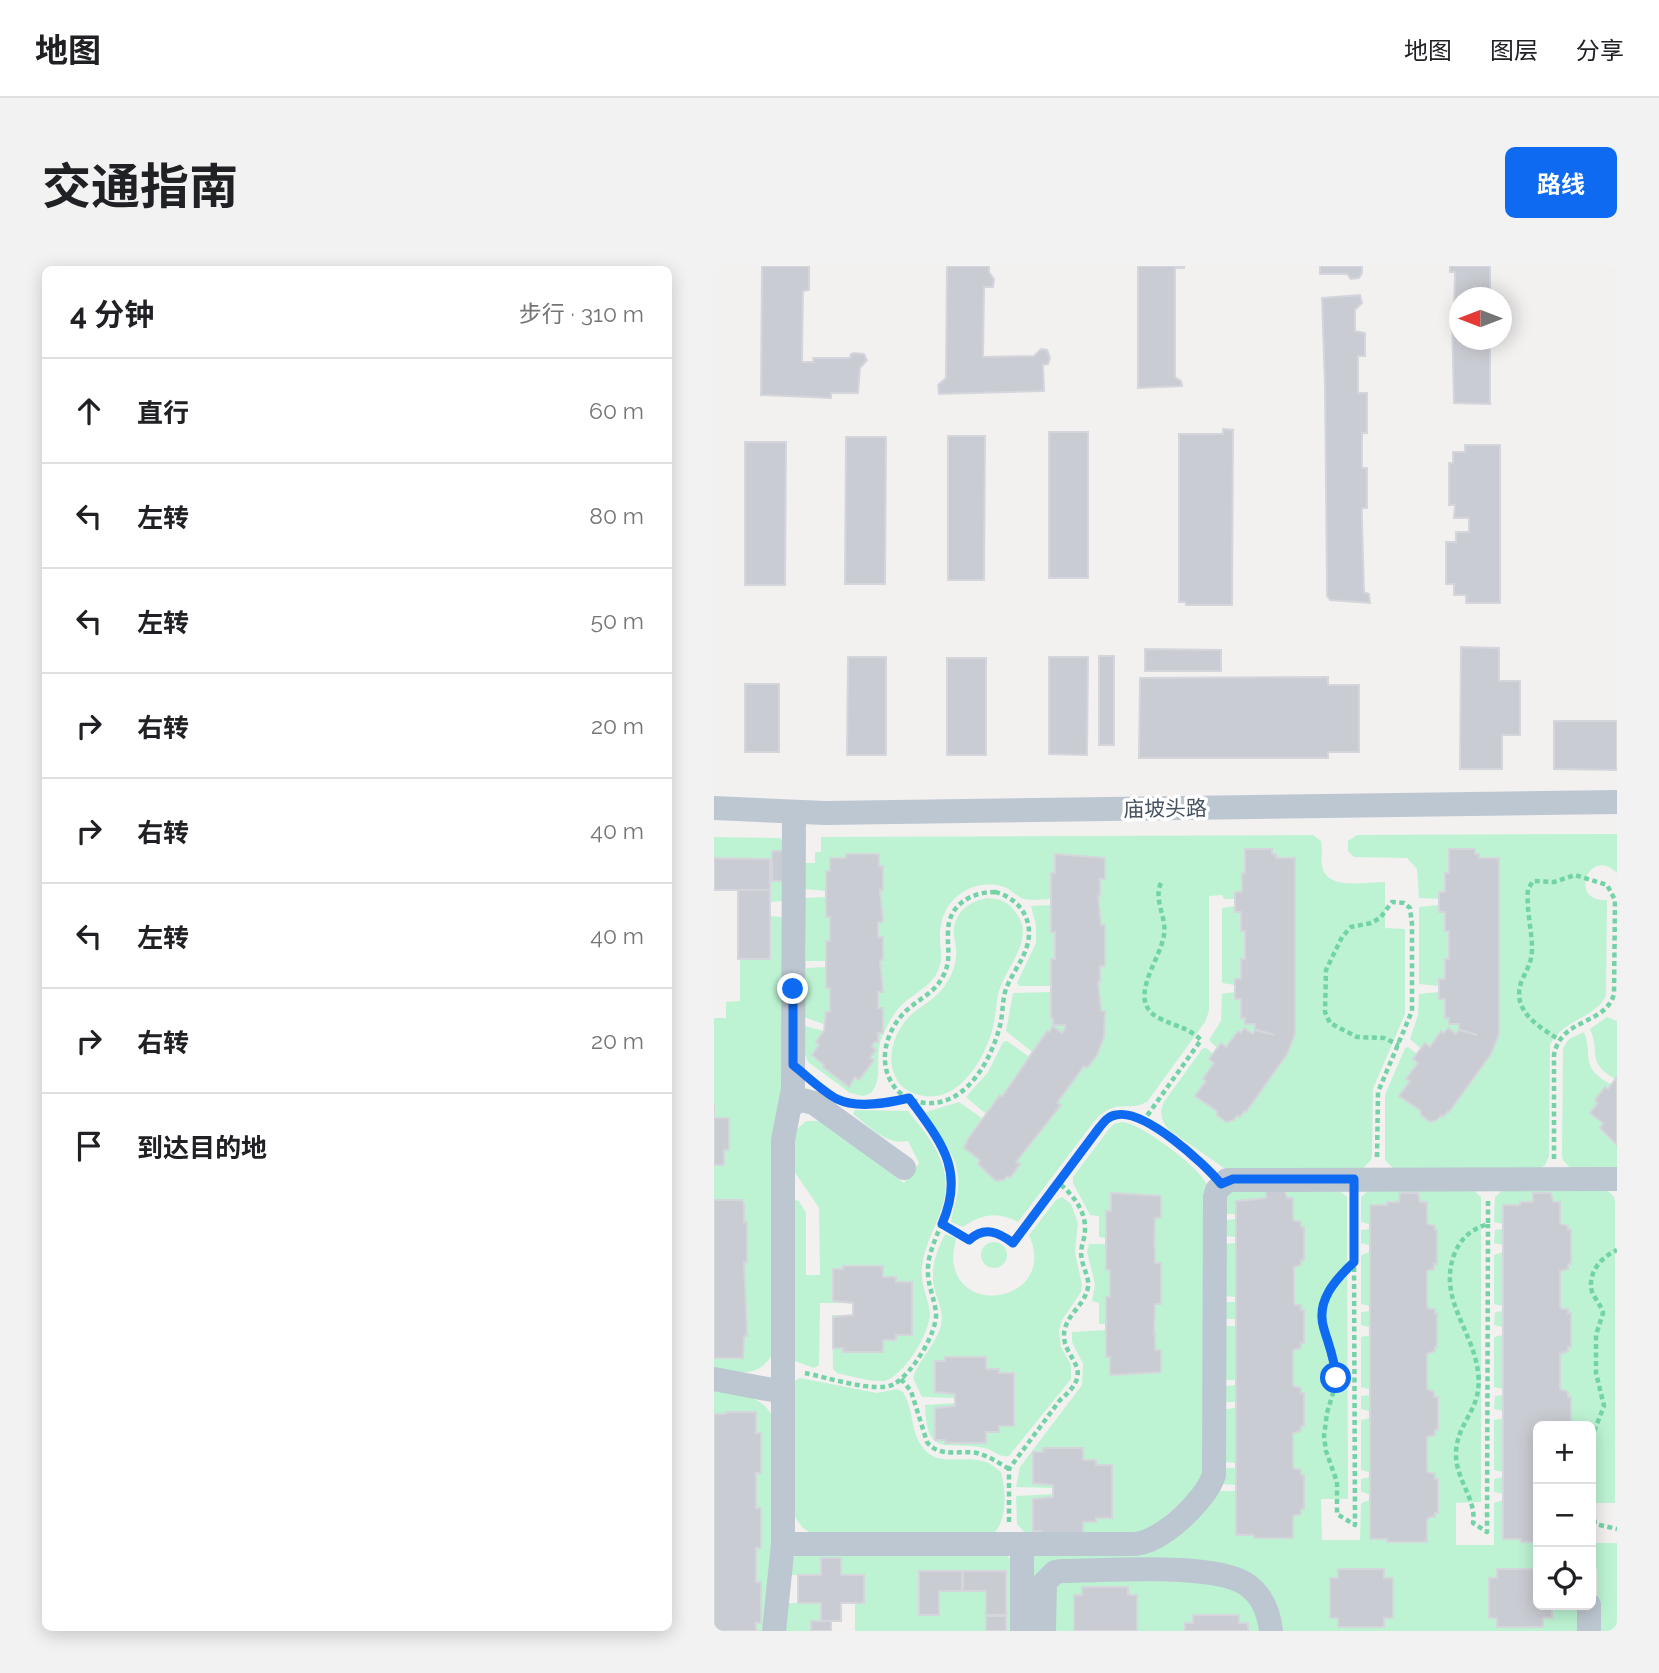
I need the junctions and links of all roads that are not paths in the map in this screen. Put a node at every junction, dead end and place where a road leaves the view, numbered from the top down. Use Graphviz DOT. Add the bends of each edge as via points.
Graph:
graph roads {
  1 [pos="1617,802"];
  2 [pos="714,808"];
  3 [pos="794,812"];
  4 [pos="792,1104"];
  5 [pos="904,1168"];
  6 [pos="1617,1179"];
  7 [pos="714,1379"];
  8 [pos="783,1381"];
  9 [pos="783,1544"];
  10 [pos="1015,1544"];
  11 [pos="1589,1610"];
  12 [pos="775,1631"];
  13 [pos="1022,1631"];
  14 [pos="1044,1631"];
  15 [pos="1271,1631"];
  16 [pos="1589,1631"];
  1 -- 3 [label="street, 庙坡头路"];
  2 -- 3 [label="street, 庙坡头路"];
  3 -- 4 [label="street"];
  4 -- 5 [label="street" via="802,1100 814,1103"];
  4 -- 8 [label="street" via="783,1140"];
  6 -- 10 [label="street" via="1233,1179 1221,1184 1215,1197 1215,1466 1211,1484 1149,1542"];
  7 -- 8 [label="street"];
  8 -- 9 [label="street"];
  9 -- 10 [label="street"];
  9 -- 12 [label="street"];
  10 -- 13 [label="street"];
  11 -- 16 [label="street"];
  14 -- 15 [label="street" via="1045,1582 1055,1572 1192,1571 1248,1585 1266,1608"];
}
